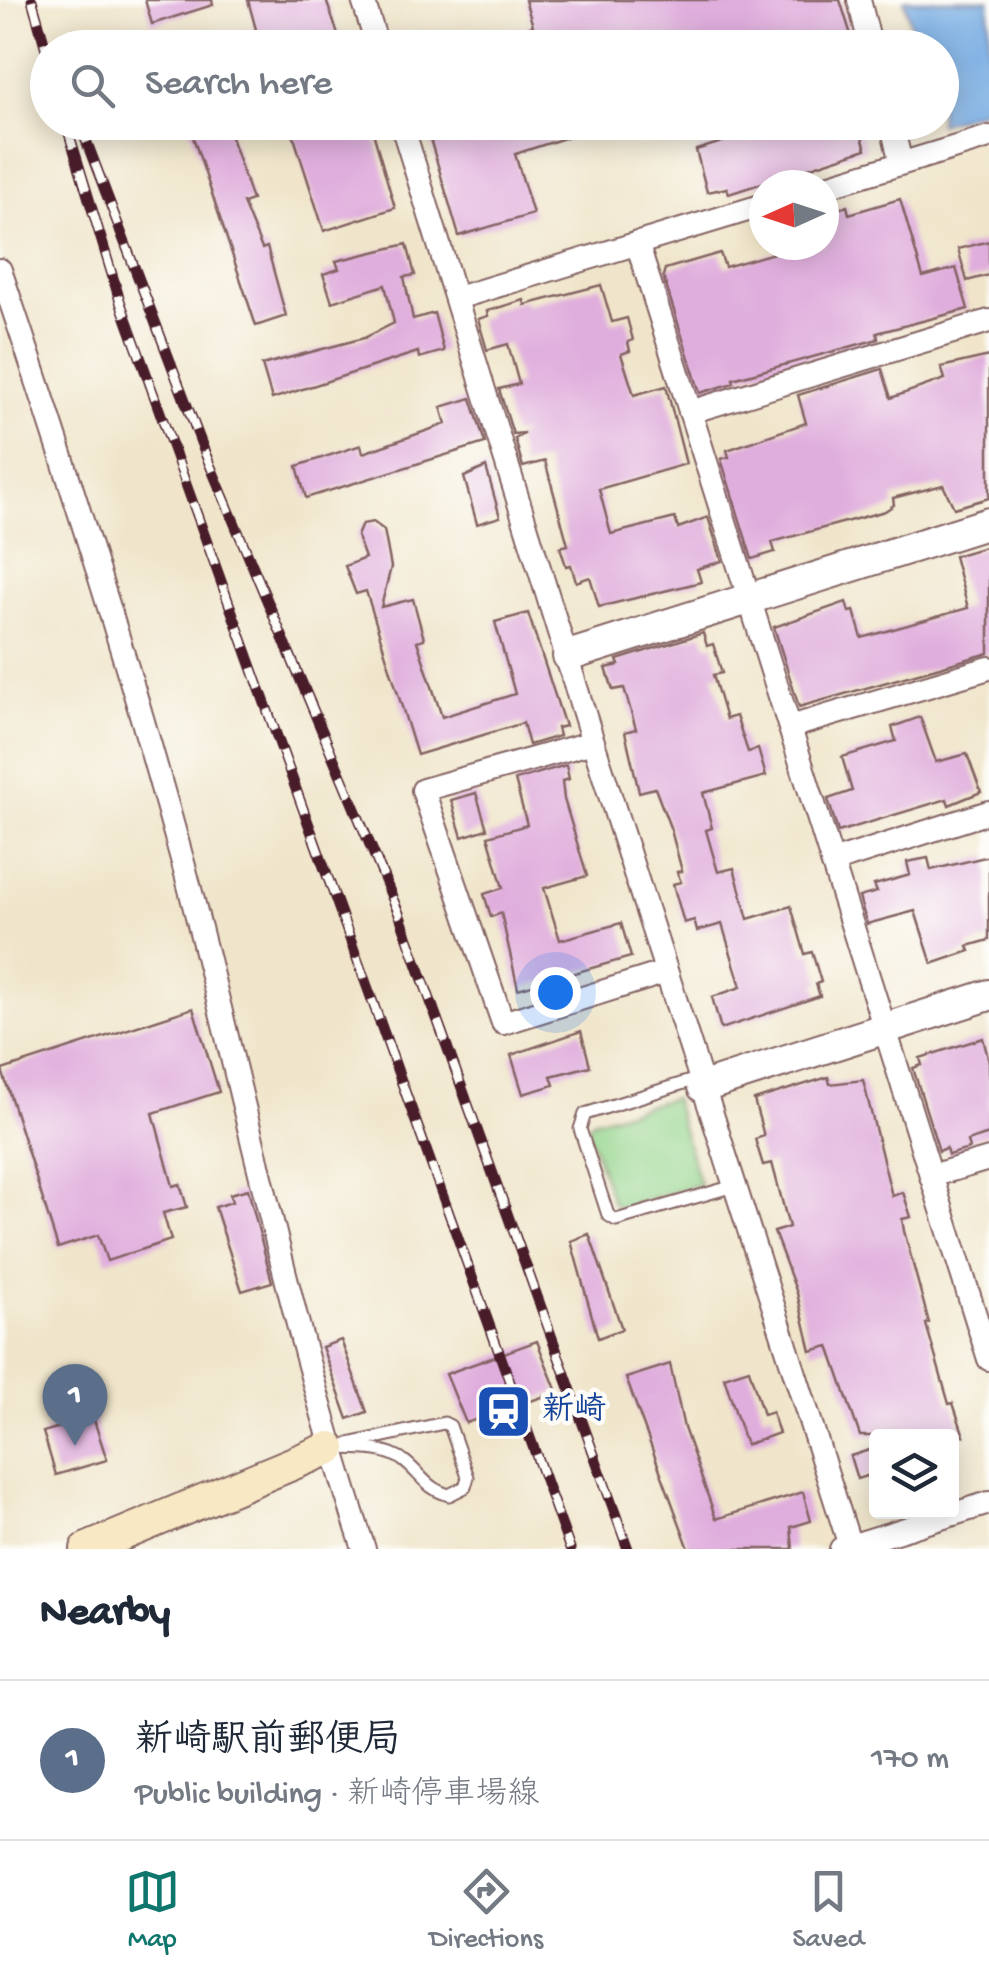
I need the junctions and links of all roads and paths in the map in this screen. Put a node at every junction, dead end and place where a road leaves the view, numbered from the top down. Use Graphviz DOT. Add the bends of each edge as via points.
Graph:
graph roads {
  1 [pos="362,0"];
  2 [pos="858,0"];
  3 [pos="372,30"];
  4 [pos="866,30"];
  5 [pos="989,137"];
  6 [pos="407,140"];
  7 [pos="896,140"];
  8 [pos="902,164"];
  9 [pos="839,183"];
  10 [pos="749,210"];
  11 [pos="636,244"];
  12 [pos="0,270"];
  13 [pos="456,298"];
  14 [pos="989,321"];
  15 [pos="690,412"];
  16 [pos="989,523"];
  17 [pos="749,601"];
  18 [pos="568,656"];
  19 [pos="989,668"];
  20 [pos="790,727"];
  21 [pos="593,742"];
  22 [pos="989,812"];
  23 [pos="832,862"];
  24 [pos="666,972"];
  25 [pos="989,995"];
  26 [pos="885,1028"];
  27 [pos="701,1082"];
  28 [pos="989,1159"];
  29 [pos="931,1176"];
  30 [pos="734,1186"];
  31 [pos="984,1326"];
  32 [pos="989,1359"];
  33 [pos="330,1448"];
  34 [pos="989,1503"];
  35 [pos="848,1548"];
  36 [pos="87,1549"];
  37 [pos="364,1549"];
  1 -- 3 [label="street"];
  2 -- 4 [label="street"];
  5 -- 8 [label="street"];
  6 -- 13 [label="street"];
  7 -- 8 [label="street"];
  8 -- 9 [label="street"];
  10 -- 11 [label="street"];
  11 -- 13 [label="street"];
  11 -- 15 [label="street"];
  12 -- 33 [label="street" via="184,866"];
  13 -- 18 [label="street"];
  14 -- 15 [label="street"];
  15 -- 17 [label="street"];
  16 -- 17 [label="street"];
  17 -- 18 [label="street"];
  17 -- 20 [label="street"];
  18 -- 21 [label="street"];
  19 -- 20 [label="street"];
  20 -- 23 [label="street"];
  21 -- 24 [label="street"];
  21 -- 24 [label="street" via="423,790 503,1023"];
  22 -- 23 [label="street"];
  23 -- 26 [label="street"];
  24 -- 27 [label="street"];
  25 -- 26 [label="street"];
  26 -- 27 [label="street"];
  26 -- 29 [label="street"];
  27 -- 30 [label="street"];
  27 -- 30 [label="lane" via="585,1114 580,1129 608,1216 616,1220"];
  28 -- 29 [label="street"];
  29 -- 31 [label="street"];
  30 -- 35 [label="street"];
  31 -- 32 [label="street"];
  33 -- 33 [label="lane" via="444,1423 468,1478 449,1495 428,1489 402,1458"];
  33 -- 36 [label="main road"];
  33 -- 37 [label="street"];
  34 -- 35 [label="street"];
}
